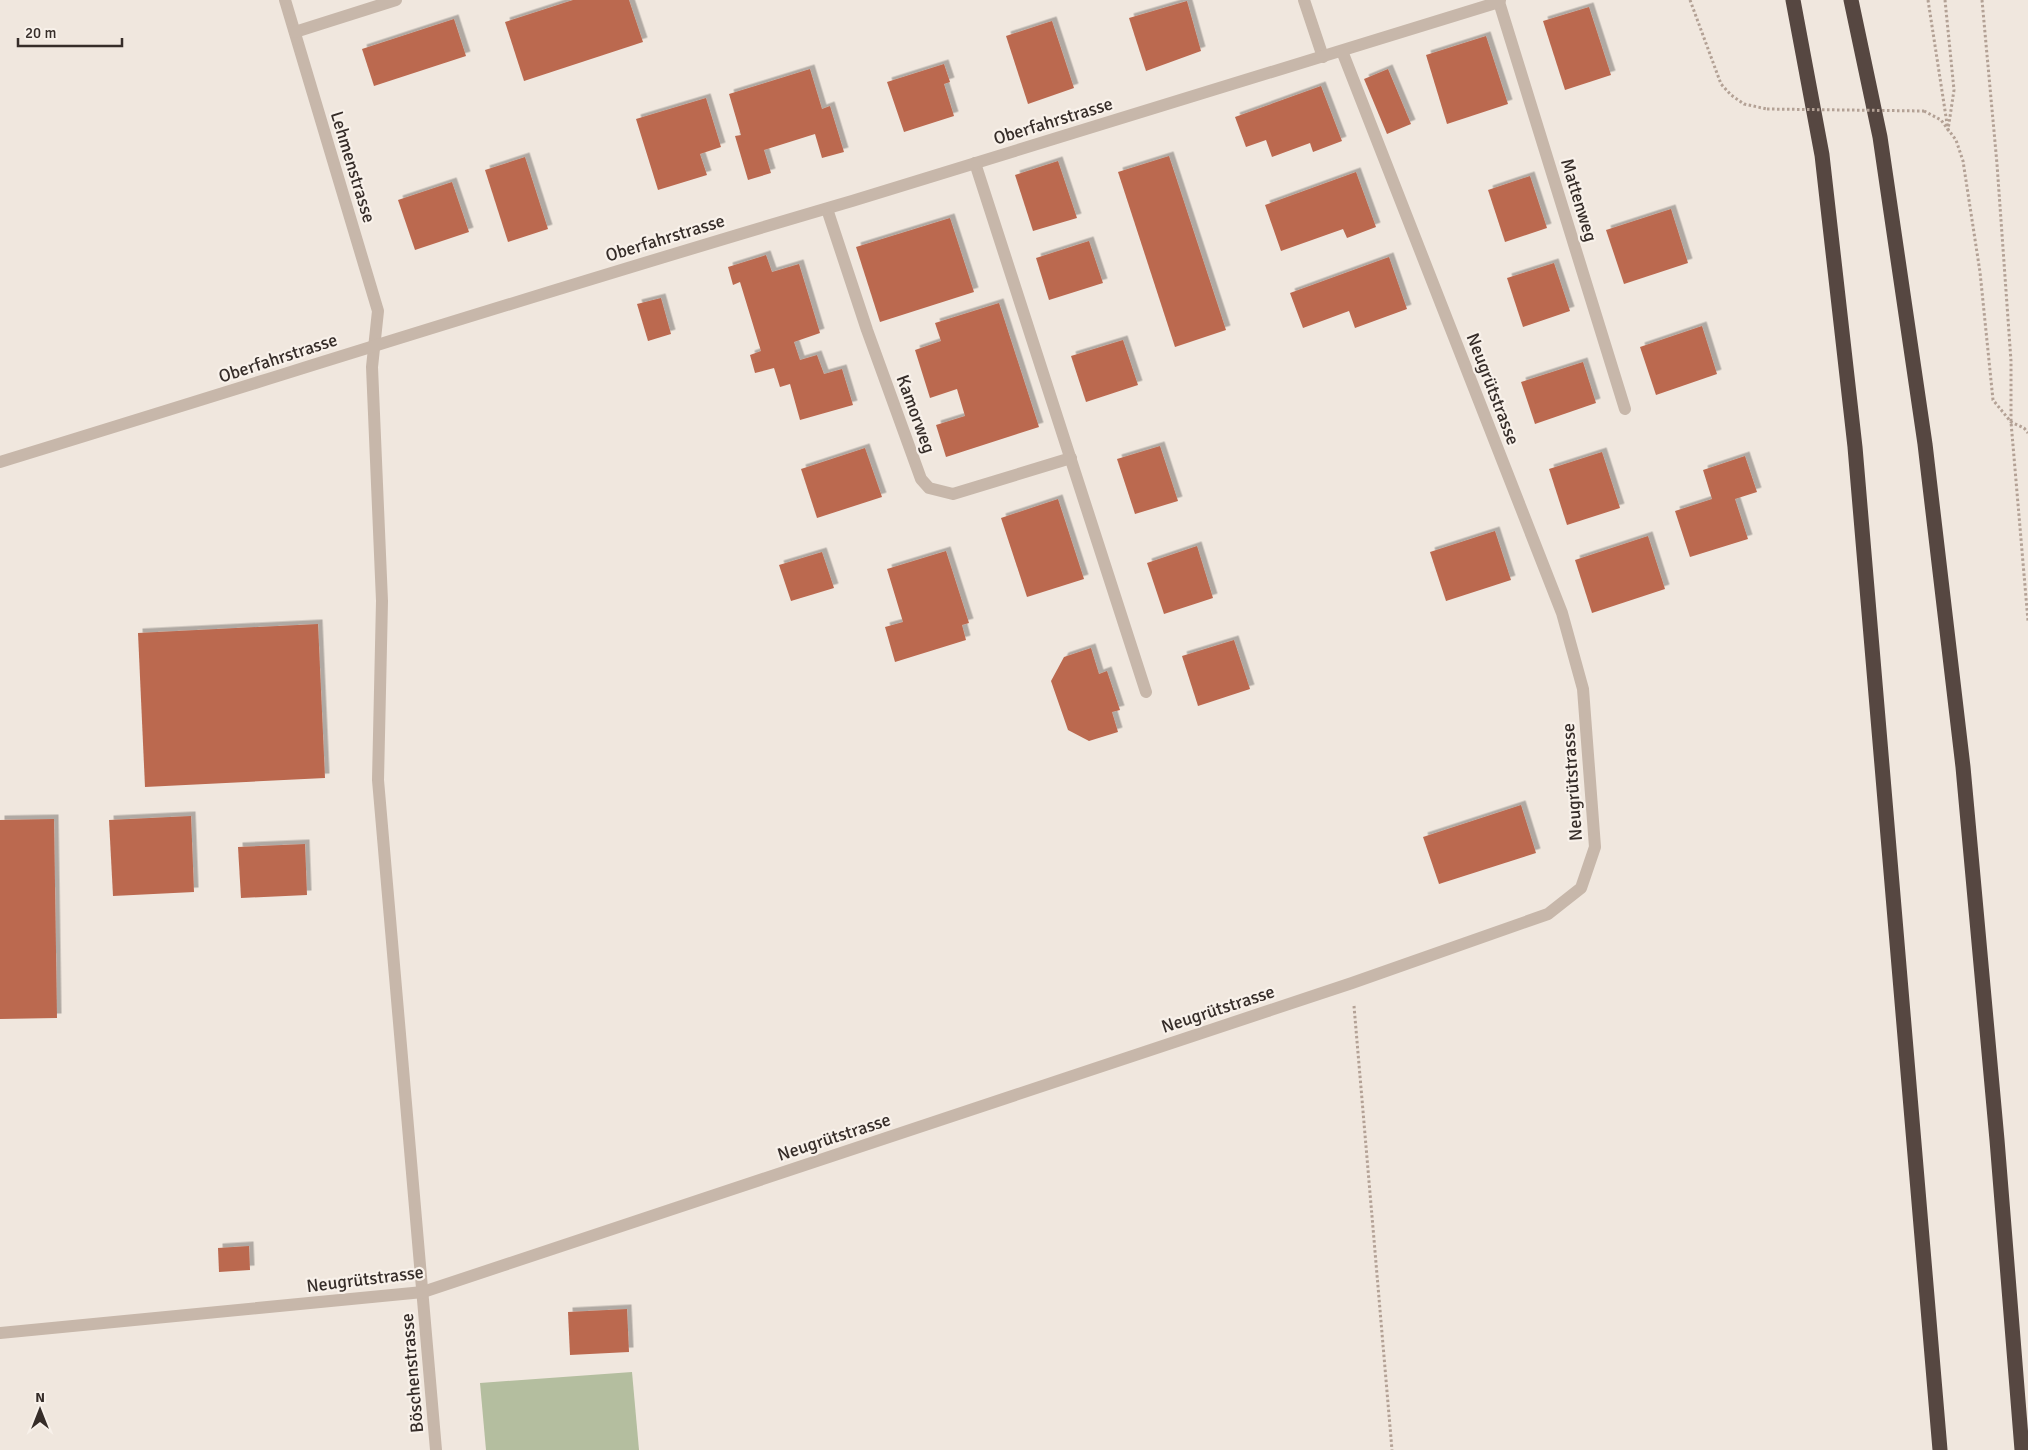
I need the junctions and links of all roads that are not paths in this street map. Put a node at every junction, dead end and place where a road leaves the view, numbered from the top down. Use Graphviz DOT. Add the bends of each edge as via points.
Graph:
graph roads {
  1 [pos="285,0"];
  2 [pos="396,0"];
  3 [pos="1304,0"];
  4 [pos="1792,0"];
  5 [pos="1851,0"];
  6 [pos="1500,1"];
  7 [pos="295,32"];
  8 [pos="1342,51"];
  9 [pos="1324,57"];
  10 [pos="975,163"];
  11 [pos="826,209"];
  12 [pos="374,345"];
  13 [pos="1625,409"];
  14 [pos="1071,458"];
  15 [pos="0,462"];
  16 [pos="1146,692"];
  17 [pos="423,1292"];
  18 [pos="0,1333"];
  19 [pos="436,1450"];
  20 [pos="1940,1450"];
  21 [pos="2022,1450"];
  1 -- 7 [label="street, Lehmenstrasse"];
  2 -- 7 [label="street"];
  3 -- 9 [label="street"];
  4 -- 20 [label="highway" via="1822,155 1855,447"];
  5 -- 21 [label="highway" via="1880,137 1930,483 1963,768"];
  6 -- 8 [label="street, Oberfahrstrasse"];
  6 -- 13 [label="street, Mattenweg"];
  7 -- 12 [label="street, Lehmenstrasse" via="378,311"];
  8 -- 9 [label="street, Oberfahrstrasse"];
  8 -- 17 [label="street, Neugrütstrasse" via="1562,613 1583,689 1595,847 1581,888 1548,914 1352,983"];
  9 -- 10 [label="street, Oberfahrstrasse"];
  10 -- 11 [label="street, Oberfahrstrasse"];
  10 -- 14 [label="street"];
  11 -- 12 [label="street, Oberfahrstrasse"];
  11 -- 14 [label="street, Kamorweg" via="921,479 929,488 953,494"];
  12 -- 15 [label="street, Oberfahrstrasse"];
  12 -- 17 [label="street, Lehmenstrasse" via="372,368 382,601 378,780"];
  14 -- 16 [label="street"];
  17 -- 18 [label="street, Neugrütstrasse"];
  17 -- 19 [label="street, Böschenstrasse"];
}
